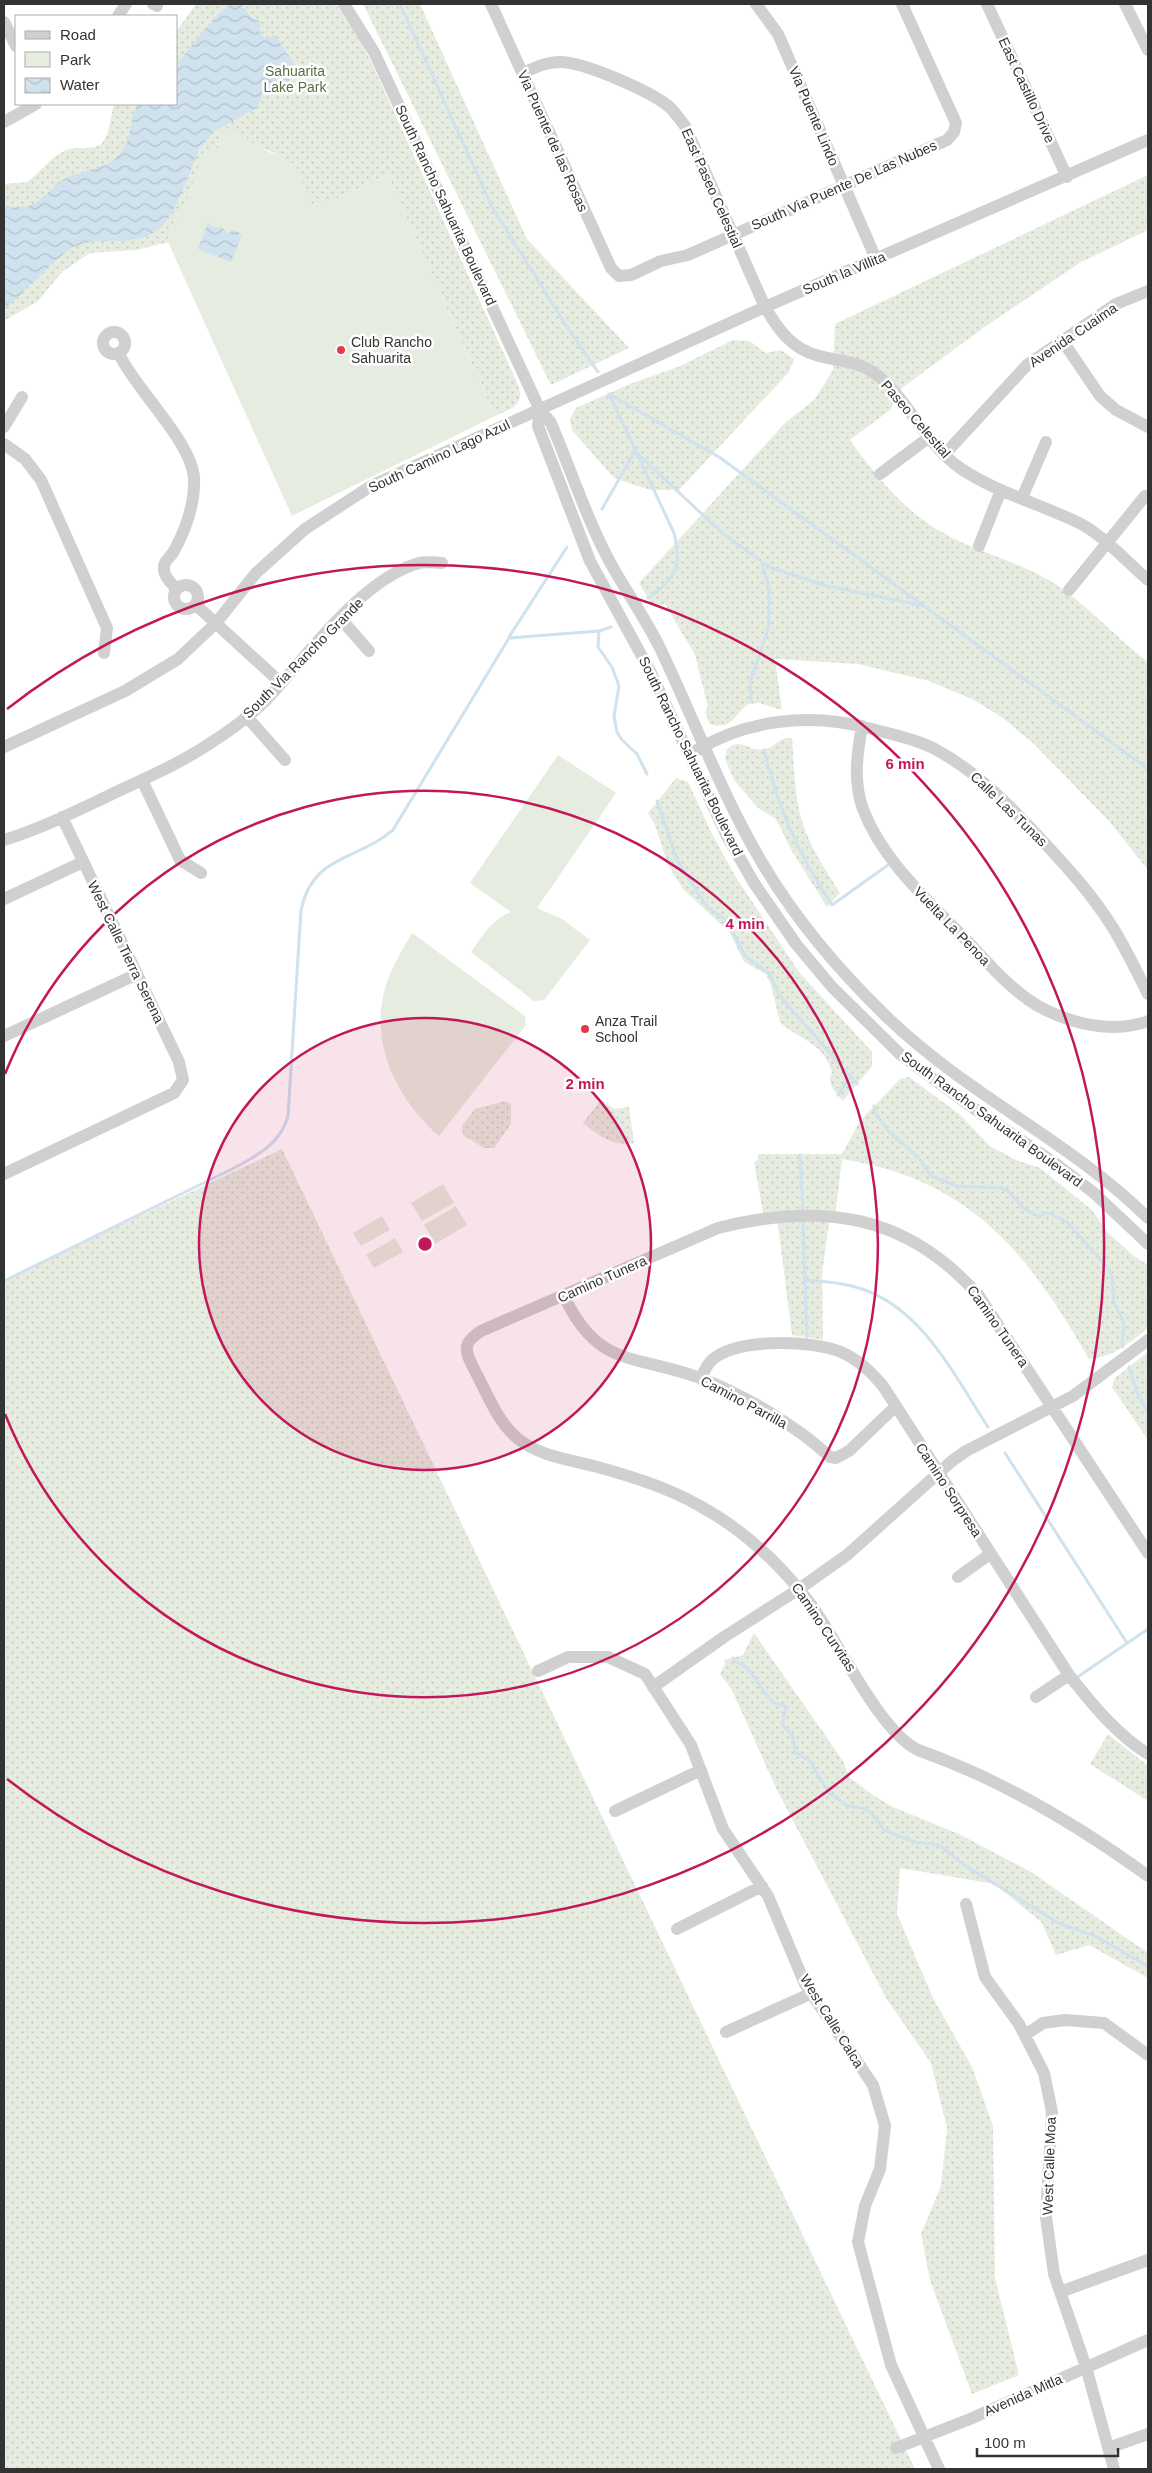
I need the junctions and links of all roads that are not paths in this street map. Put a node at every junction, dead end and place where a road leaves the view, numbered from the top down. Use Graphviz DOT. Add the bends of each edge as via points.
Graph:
graph roads {
  1 [pos="126,4"];
  2 [pos="344,4"];
  3 [pos="491,4"];
  4 [pos="756,4"];
  5 [pos="902,4"];
  6 [pos="987,4"];
  7 [pos="1125,4"];
  8 [pos="119,15"];
  9 [pos="4,22"];
  10 [pos="15,44"];
  11 [pos="1148,50"];
  12 [pos="522,73"];
  13 [pos="34,105"];
  14 [pos="4,122"];
  15 [pos="1148,140"];
  16 [pos="1067,177"];
  17 [pos="844,185"];
  18 [pos="733,234"];
  19 [pos="876,259"];
  20 [pos="620,276"];
  21 [pos="1148,291"];
  22 [pos="765,307"];
  23 [pos="1062,340"];
  24 [pos="119,354"];
  25 [pos="22,397"];
  26 [pos="540,410"];
  27 [pos="4,427"];
  28 [pos="1148,427"];
  29 [pos="928,438"];
  30 [pos="1046,442"];
  31 [pos="4,444"];
  32 [pos="944,455"];
  33 [pos="880,474"];
  34 [pos="1001,490"];
  35 [pos="1145,496"];
  36 [pos="1022,498"];
  37 [pos="1107,544"];
  38 [pos="978,546"];
  39 [pos="442,563"];
  40 [pos="1148,580"];
  41 [pos="1069,590"];
  42 [pos="340,618"];
  43 [pos="216,623"];
  44 [pos="369,651"];
  45 [pos="104,654"];
  46 [pos="281,683"];
  47 [pos="247,717"];
  48 [pos="862,726"];
  49 [pos="704,746"];
  50 [pos="4,747"];
  51 [pos="689,755"];
  52 [pos="285,760"];
  53 [pos="142,780"];
  54 [pos="62,817"];
  55 [pos="4,840"];
  56 [pos="83,862"];
  57 [pos="201,873"];
  58 [pos="4,899"];
  59 [pos="137,974"];
  60 [pos="1148,994"];
  61 [pos="1148,1021"];
  62 [pos="4,1036"];
  63 [pos="4,1174"];
  64 [pos="1148,1218"];
  65 [pos="1148,1244"];
  66 [pos="564,1296"];
  67 [pos="1148,1340"];
  68 [pos="466,1345"];
  69 [pos="701,1378"];
  70 [pos="896,1406"];
  71 [pos="1052,1407"];
  72 [pos="938,1472"];
  73 [pos="1148,1553"];
  74 [pos="990,1554"];
  75 [pos="958,1578"];
  76 [pos="799,1590"];
  77 [pos="538,1672"];
  78 [pos="1069,1675"];
  79 [pos="653,1687"];
  80 [pos="1036,1697"];
  81 [pos="1148,1754"];
  82 [pos="701,1770"];
  83 [pos="615,1811"];
  84 [pos="1148,1876"];
  85 [pos="762,1886"];
  86 [pos="966,1904"];
  87 [pos="677,1929"];
  88 [pos="812,1993"];
  89 [pos="726,2032"];
  90 [pos="1025,2035"];
  91 [pos="1148,2055"];
  92 [pos="1148,2260"];
  93 [pos="1060,2292"];
  94 [pos="1148,2340"];
  95 [pos="1086,2367"];
  96 [pos="1148,2434"];
  97 [pos="924,2437"];
  98 [pos="896,2448"];
  99 [pos="1108,2448"];
  100 [pos="939,2469"];
  101 [pos="1114,2469"];
  1 -- 8 [label="street"];
  2 -- 26 [label="street, South Rancho Sahuarita Boulevard" via="378,60"];
  3 -- 12 [label="street, Via Puente de las Rosas"];
  4 -- 17 [label="street, Via Puente Lindo" via="778,34"];
  5 -- 17 [label="street, South Via Puente De Las Nubes" via="956,123 954,132 947,140"];
  6 -- 16 [label="street, East Castillo Drive"];
  7 -- 11 [label="street"];
  9 -- 10 [label="street"];
  12 -- 18 [label="street, East Paseo Celestial" via="542,64 560,62 585,67 652,95 669,106 685,126"];
  12 -- 20 [label="street, Via Puente de las Rosas" via="611,268"];
  13 -- 14 [label="street"];
  15 -- 16 [label="street, South la Villita"];
  16 -- 19 [label="street, South la Villita"];
  17 -- 18 [label="street, South Via Puente De Las Nubes"];
  17 -- 19 [label="street, Via Puente Lindo"];
  18 -- 20 [label="street, South Via Puente De Las Nubes" via="688,255"];
  18 -- 22 [label="street, East Paseo Celestial"];
  19 -- 22 [label="street, South la Villita"];
  21 -- 23 [label="street, Avenida Cuaima" via="1116,304"];
  22 -- 26 [label="street, South la Villita"];
  22 -- 29 [label="street, Paseo Celestial" via="779,331 795,346 816,355 863,366 878,376"];
  23 -- 28 [label="street" via="1100,396 1116,410"];
  23 -- 32 [label="street, Avenida Cuaima" via="1027,365"];
  24 -- 43 [label="street" via="133,379 188,454 194,476 193,497 184,528 173,553 164,564 164,571 177,589 185,585 194,588 199,596 196,605"];
  25 -- 27 [label="street"];
  26 -- 43 [label="street, South Camino Lago Azul" via="371,486 321,518 256,573"];
  26 -- 49 [label="street, South Rancho Sahuarita Boulevard" via="551,423 596,534 653,634"];
  26 -- 51 [label="street, South Rancho Sahuarita Boulevard" via="538,426 590,561 644,657"];
  29 -- 32 [label="street, Paseo Celestial"];
  29 -- 33 [label="street"];
  30 -- 36 [label="street"];
  31 -- 45 [label="street" via="25,459 41,480 107,628"];
  32 -- 34 [label="street, Paseo Celestial"];
  34 -- 36 [label="street, Paseo Celestial"];
  34 -- 38 [label="street"];
  35 -- 37 [label="street"];
  36 -- 37 [label="street, Paseo Celestial" via="1083,525"];
  37 -- 40 [label="street, Paseo Celestial"];
  37 -- 41 [label="street"];
  39 -- 42 [label="street, South Via Rancho Grande" via="421,563 403,570 371,590"];
  42 -- 44 [label="street"];
  42 -- 46 [label="street, South Via Rancho Grande"];
  43 -- 46 [label="street"];
  43 -- 50 [label="street, South Camino Lago Azul" via="178,659 133,686"];
  46 -- 47 [label="street, South Via Rancho Grande"];
  47 -- 52 [label="street"];
  47 -- 53 [label="street, South Via Rancho Grande" via="204,747"];
  48 -- 49 [label="street, Calle Las Tunas" via="822,719 784,721 729,734"];
  48 -- 60 [label="street, Calle Las Tunas" via="931,747 970,770 990,787 1084,887 1113,928"];
  48 -- 61 [label="street, Vuelta La Penoa" via="856,778 869,823 911,883 996,971 1037,1006 1075,1021 1126,1027"];
  49 -- 51 [label="street, Calle Las Tunas"];
  49 -- 64 [label="street, South Rancho Sahuarita Boulevard" via="769,873 789,904 862,992 932,1056 1078,1158"];
  51 -- 65 [label="street, South Rancho Sahuarita Boulevard" via="727,836 754,883 796,944 832,987 901,1055 1079,1181"];
  53 -- 54 [label="street, South Via Rancho Grande"];
  53 -- 57 [label="street" via="180,860"];
  54 -- 55 [label="street, South Via Rancho Grande"];
  54 -- 56 [label="street, West Calle Tierra Serena"];
  56 -- 58 [label="street"];
  56 -- 59 [label="street, West Calle Tierra Serena"];
  59 -- 62 [label="street"];
  59 -- 63 [label="street, West Calle Tierra Serena" via="179,1062 183,1080 180,1087 174,1093"];
  66 -- 68 [label="street, Camino Tunera" via="481,1331"];
  66 -- 69 [label="street, Camino Parrilla" via="577,1322 603,1348"];
  66 -- 71 [label="street, Camino Tunera" via="692,1237 727,1225 800,1215 864,1222 908,1237 961,1275 996,1319"];
  67 -- 71 [label="street" via="1073,1396"];
  68 -- 76 [label="street, Camino Curvitas" via="470,1363 501,1420 516,1437 553,1457 644,1481 700,1506 755,1545"];
  69 -- 70 [label="street, Camino Sorpresa" via="708,1363 734,1348 767,1343 830,1349 852,1357 868,1369"];
  69 -- 70 [label="street, Camino Parrilla" via="762,1409 836,1458 849,1451"];
  70 -- 72 [label="street, Camino Sorpresa"];
  71 -- 72 [label="street" via="966,1451"];
  71 -- 73 [label="street, Camino Tunera"];
  72 -- 74 [label="street, Camino Sorpresa"];
  72 -- 76 [label="street" via="847,1555"];
  74 -- 75 [label="street"];
  74 -- 78 [label="street, Camino Sorpresa"];
  76 -- 79 [label="street"];
  76 -- 84 [label="street, Camino Curvitas" via="901,1739 918,1750 1029,1800 1088,1834"];
  77 -- 79 [label="street, West Calle Calca" via="568,1657 608,1657 645,1674"];
  78 -- 80 [label="street"];
  78 -- 81 [label="street, Camino Sorpresa" via="1096,1710"];
  79 -- 82 [label="street, West Calle Calca" via="691,1745"];
  82 -- 83 [label="street"];
  82 -- 85 [label="street, West Calle Calca" via="723,1829"];
  85 -- 87 [label="street"];
  85 -- 88 [label="street, West Calle Calca"];
  86 -- 90 [label="street, West Calle Moa" via="986,1977"];
  88 -- 89 [label="street"];
  88 -- 97 [label="street, West Calle Calca" via="873,2085 885,2126 880,2169 865,2206 858,2242 891,2365"];
  90 -- 91 [label="street" via="1043,2022 1104,2023"];
  90 -- 93 [label="street, West Calle Moa" via="1044,2073 1052,2112 1046,2217 1054,2274"];
  92 -- 93 [label="street"];
  93 -- 95 [label="street, West Calle Moa"];
  94 -- 95 [label="street, Avenida Mitla"];
  95 -- 97 [label="street, Avenida Mitla"];
  95 -- 99 [label="street, West Calle Moa"];
  96 -- 99 [label="street"];
  97 -- 98 [label="street, Avenida Mitla"];
  97 -- 100 [label="street, West Calle Calca"];
  99 -- 101 [label="street, West Calle Moa"];
}
